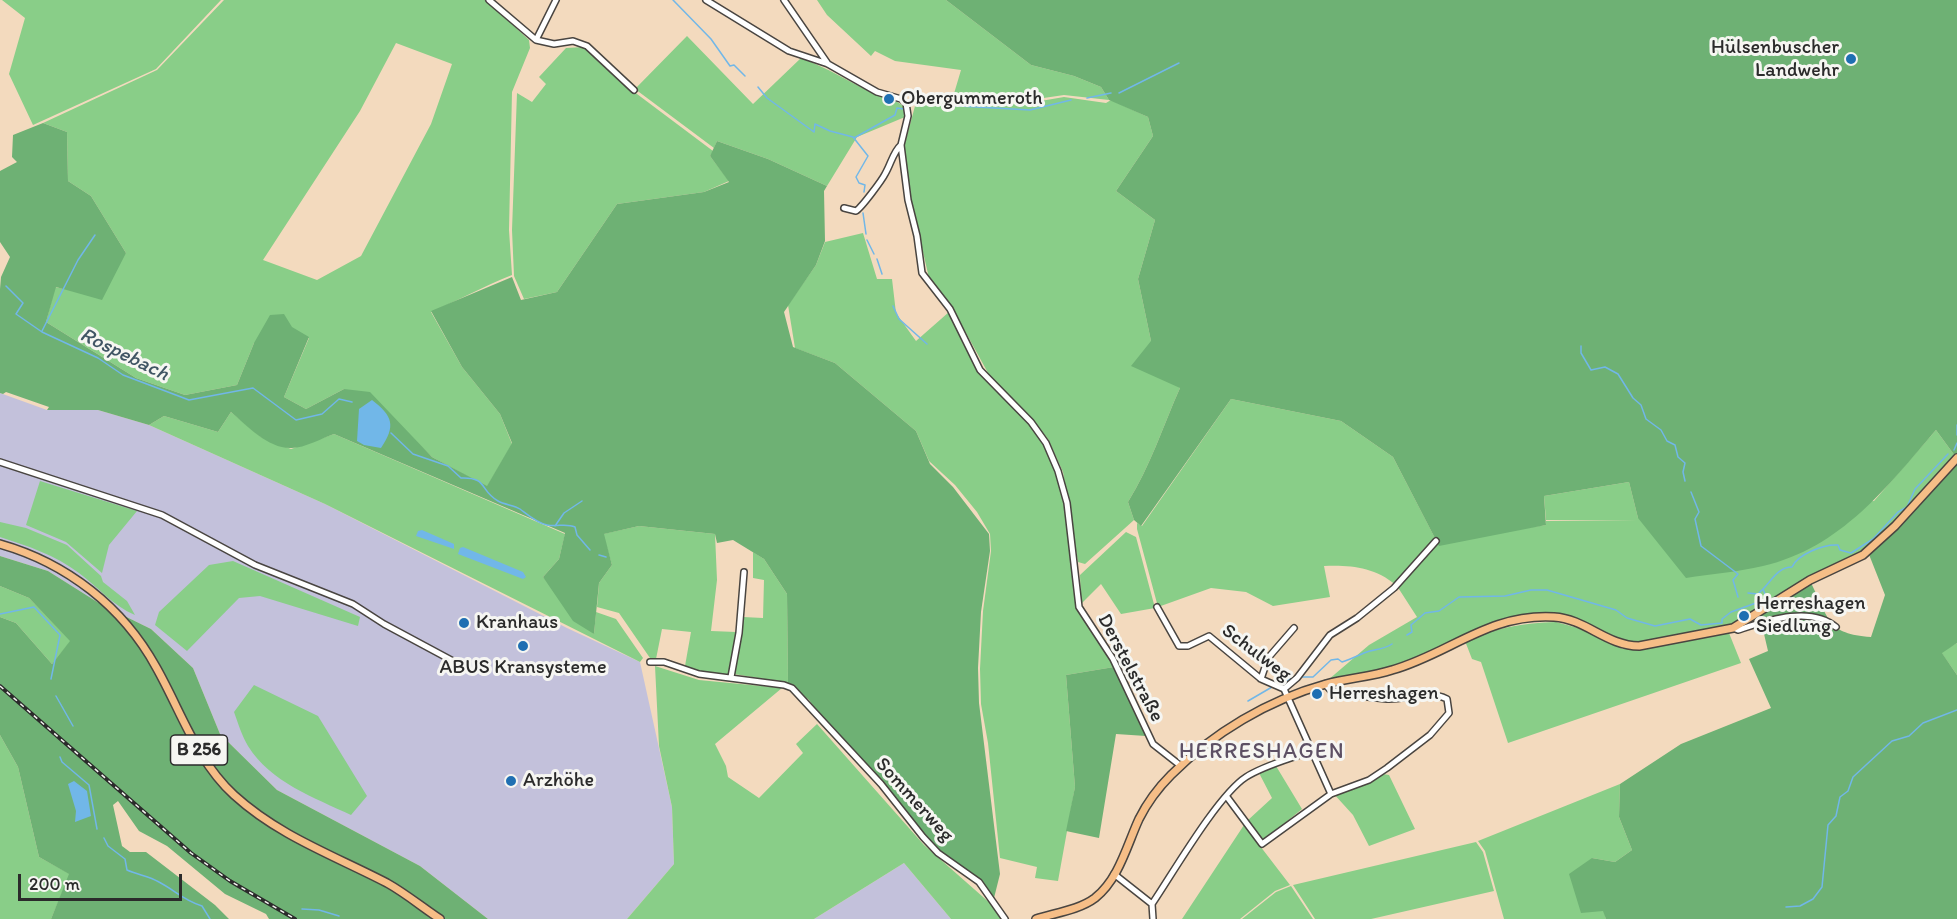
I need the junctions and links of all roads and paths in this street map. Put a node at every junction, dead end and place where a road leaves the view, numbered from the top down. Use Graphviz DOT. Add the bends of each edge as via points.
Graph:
graph roads {
  1 [pos="489,0"];
  2 [pos="556,0"];
  3 [pos="706,0"];
  4 [pos="784,0"];
  5 [pos="536,40"];
  6 [pos="828,64"];
  7 [pos="634,90"];
  8 [pos="901,145"];
  9 [pos="844,208"];
  10 [pos="1957,458"];
  11 [pos="0,462"];
  12 [pos="1436,541"];
  13 [pos="0,544"];
  14 [pos="744,572"];
  15 [pos="1157,608"];
  16 [pos="1836,627"];
  17 [pos="1294,628"];
  18 [pos="1733,628"];
  19 [pos="650,662"];
  20 [pos="466,668"];
  21 [pos="731,677"];
  22 [pos="1261,679"];
  23 [pos="1324,684"];
  24 [pos="1284,690"];
  25 [pos="1288,698"];
  26 [pos="1311,751"];
  27 [pos="1181,766"];
  28 [pos="1330,794"];
  29 [pos="1227,797"];
  30 [pos="1114,874"];
  31 [pos="1152,904"];
  32 [pos="1054,916"];
  33 [pos="440,919"];
  34 [pos="1005,919"];
  35 [pos="1036,919"];
  36 [pos="1154,919"];
  1 -- 5 [label="street"];
  2 -- 5 [label="street"];
  3 -- 6 [label="street" via="789,51"];
  4 -- 6 [label="street"];
  5 -- 7 [label="street" via="580,43"];
  6 -- 8 [label="street" via="877,92 906,103 908,116"];
  8 -- 9 [label="street" via="885,176 861,207 856,211"];
  8 -- 27 [label="street, Derstelstraße" via="922,273 950,309 980,370 1046,443 1064,489 1079,607 1122,676 1153,744"];
  10 -- 18 [label="main road" via="1863,555 1810,580"];
  11 -- 20 [label="street" via="162,515 230,553 353,604"];
  12 -- 24 [label="street" via="1394,588 1330,635"];
  13 -- 33 [label="main road, B 256" via="52,565 88,587 122,616 156,666 189,736 232,794 270,825 388,884"];
  14 -- 21 [label="street"];
  15 -- 22 [label="street, Schulweg" via="1179,646 1209,636"];
  16 -- 18 [label="street" via="1822,618 1785,617"];
  17 -- 22 [label="street" via="1268,658"];
  18 -- 23 [label="main road" via="1624,646 1580,624 1555,617 1523,619 1490,626 1392,670"];
  19 -- 21 [label="street"];
  21 -- 34 [label="street, Sommerweg" via="784,685 802,697 881,784 922,837 979,882"];
  22 -- 24 [label="street, Schulweg"];
  23 -- 25 [label="main road"];
  23 -- 28 [label="street" via="1331,691 1390,700 1441,696 1449,705 1449,713 1416,748 1370,780"];
  24 -- 25 [label="street, Schulweg"];
  25 -- 26 [label="street, Schulweg"];
  25 -- 27 [label="main road" via="1226,729"];
  26 -- 28 [label="street, Schulweg"];
  26 -- 29 [label="street" via="1257,771"];
  27 -- 30 [label="main road" via="1148,804"];
  28 -- 29 [label="street" via="1262,844"];
  29 -- 31 [label="street"];
  30 -- 31 [label="street"];
  30 -- 32 [label="main road" via="1095,897"];
  31 -- 36 [label="street"];
  32 -- 35 [label="main road"];
}
